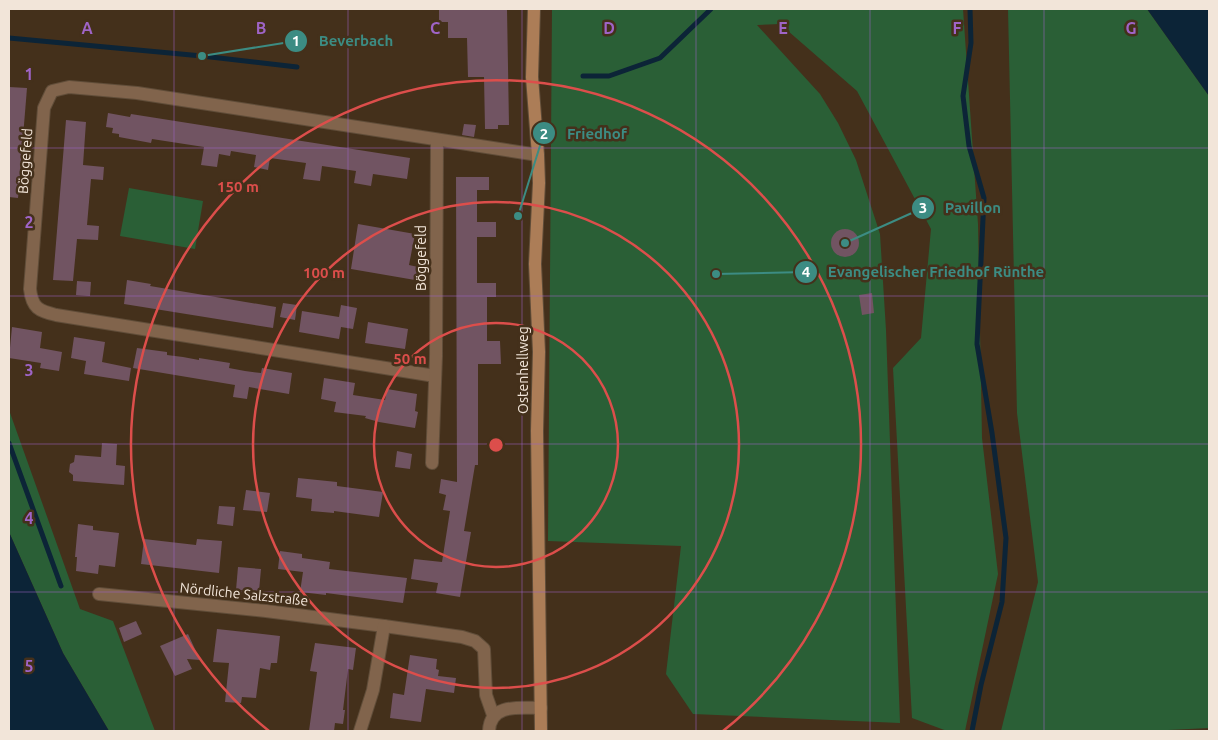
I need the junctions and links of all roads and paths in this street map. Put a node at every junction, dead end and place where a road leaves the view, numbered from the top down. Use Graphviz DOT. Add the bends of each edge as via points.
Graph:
graph roads {
  1 [pos="534,9"];
  2 [pos="437,140"];
  3 [pos="538,155"];
  4 [pos="435,376"];
  5 [pos="432,463"];
  6 [pos="99,594"];
  7 [pos="384,626"];
  8 [pos="541,708"];
  9 [pos="493,715"];
  10 [pos="360,731"];
  11 [pos="489,731"];
  12 [pos="541,731"];
  1 -- 3 [label="main road, Ostenhellweg" via="532,77"];
  2 -- 3 [label="street, Böggefeld"];
  2 -- 4 [label="street, Böggefeld"];
  2 -- 4 [label="street, Böggefeld" via="137,93 69,87 52,91 44,108 30,289 36,306 56,315"];
  3 -- 8 [label="main road, Ostenhellweg" via="535,264 539,352"];
  4 -- 5 [label="street, Böggefeld"];
  6 -- 7 [label="street, Nördliche Salzstraße"];
  7 -- 9 [label="street, Nördliche Salzstraße" via="462,638 484,649 486,695"];
  7 -- 10 [label="street" via="373,690"];
  8 -- 9 [label="street" via="502,710"];
  8 -- 12 [label="main road, Ostenhellweg"];
  9 -- 11 [label="street"];
}
